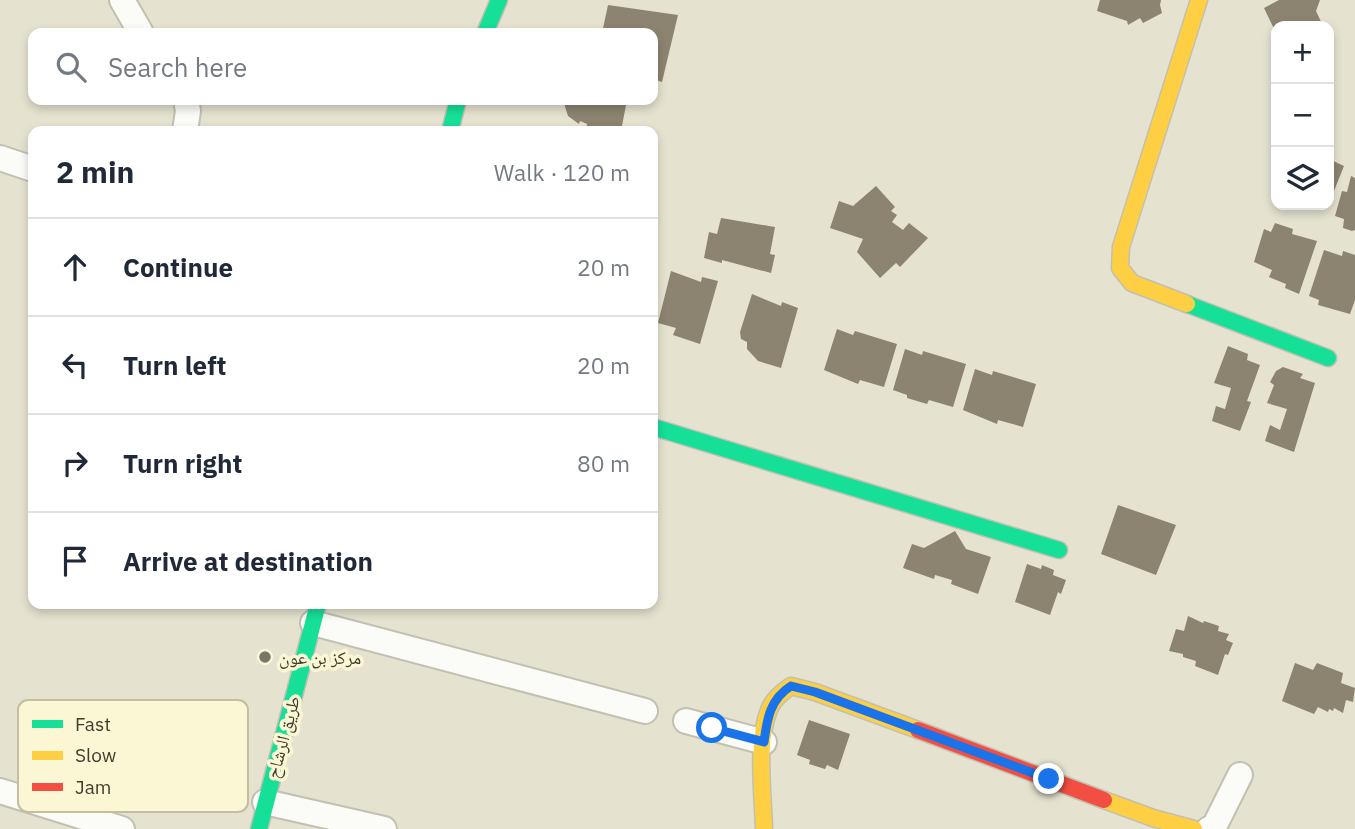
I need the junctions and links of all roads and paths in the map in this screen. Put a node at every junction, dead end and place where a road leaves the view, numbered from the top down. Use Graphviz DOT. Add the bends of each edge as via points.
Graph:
graph roads {
  1 [pos="122,0"];
  2 [pos="499,0"];
  3 [pos="1199,0"];
  4 [pos="138,28"];
  5 [pos="487,28"];
  6 [pos="187,105"];
  7 [pos="457,105"];
  8 [pos="186,126"];
  9 [pos="451,126"];
  10 [pos="0,158"];
  11 [pos="28,167"];
  12 [pos="1328,358"];
  13 [pos="658,429"];
  14 [pos="1059,550"];
  15 [pos="316,613"];
  16 [pos="645,711"];
  17 [pos="686,722"];
  18 [pos="764,742"];
  19 [pos="1240,775"];
  20 [pos="0,791"];
  21 [pos="18,797"];
  22 [pos="265,802"];
  23 [pos="67,812"];
  24 [pos="122,829"];
  25 [pos="259,829"];
  26 [pos="384,829"];
  27 [pos="764,829"];
  28 [pos="1194,829"];
  29 [pos="1209,829"];
  1 -- 4 [label="street"];
  2 -- 5 [label="street"];
  3 -- 12 [label="street" via="1121,247 1120,268 1132,283"];
  6 -- 8 [label="street"];
  7 -- 9 [label="street"];
  10 -- 11 [label="street"];
  13 -- 14 [label="street"];
  15 -- 16 [label="street"];
  15 -- 22 [label="street, طريق الرشاح"];
  17 -- 18 [label="street"];
  18 -- 27 [label="street"];
  18 -- 28 [label="street" via="769,710 791,686"];
  19 -- 29 [label="street"];
  20 -- 21 [label="street"];
  22 -- 25 [label="street, طريق الرشاح"];
  22 -- 26 [label="street"];
  23 -- 24 [label="street"];
}
